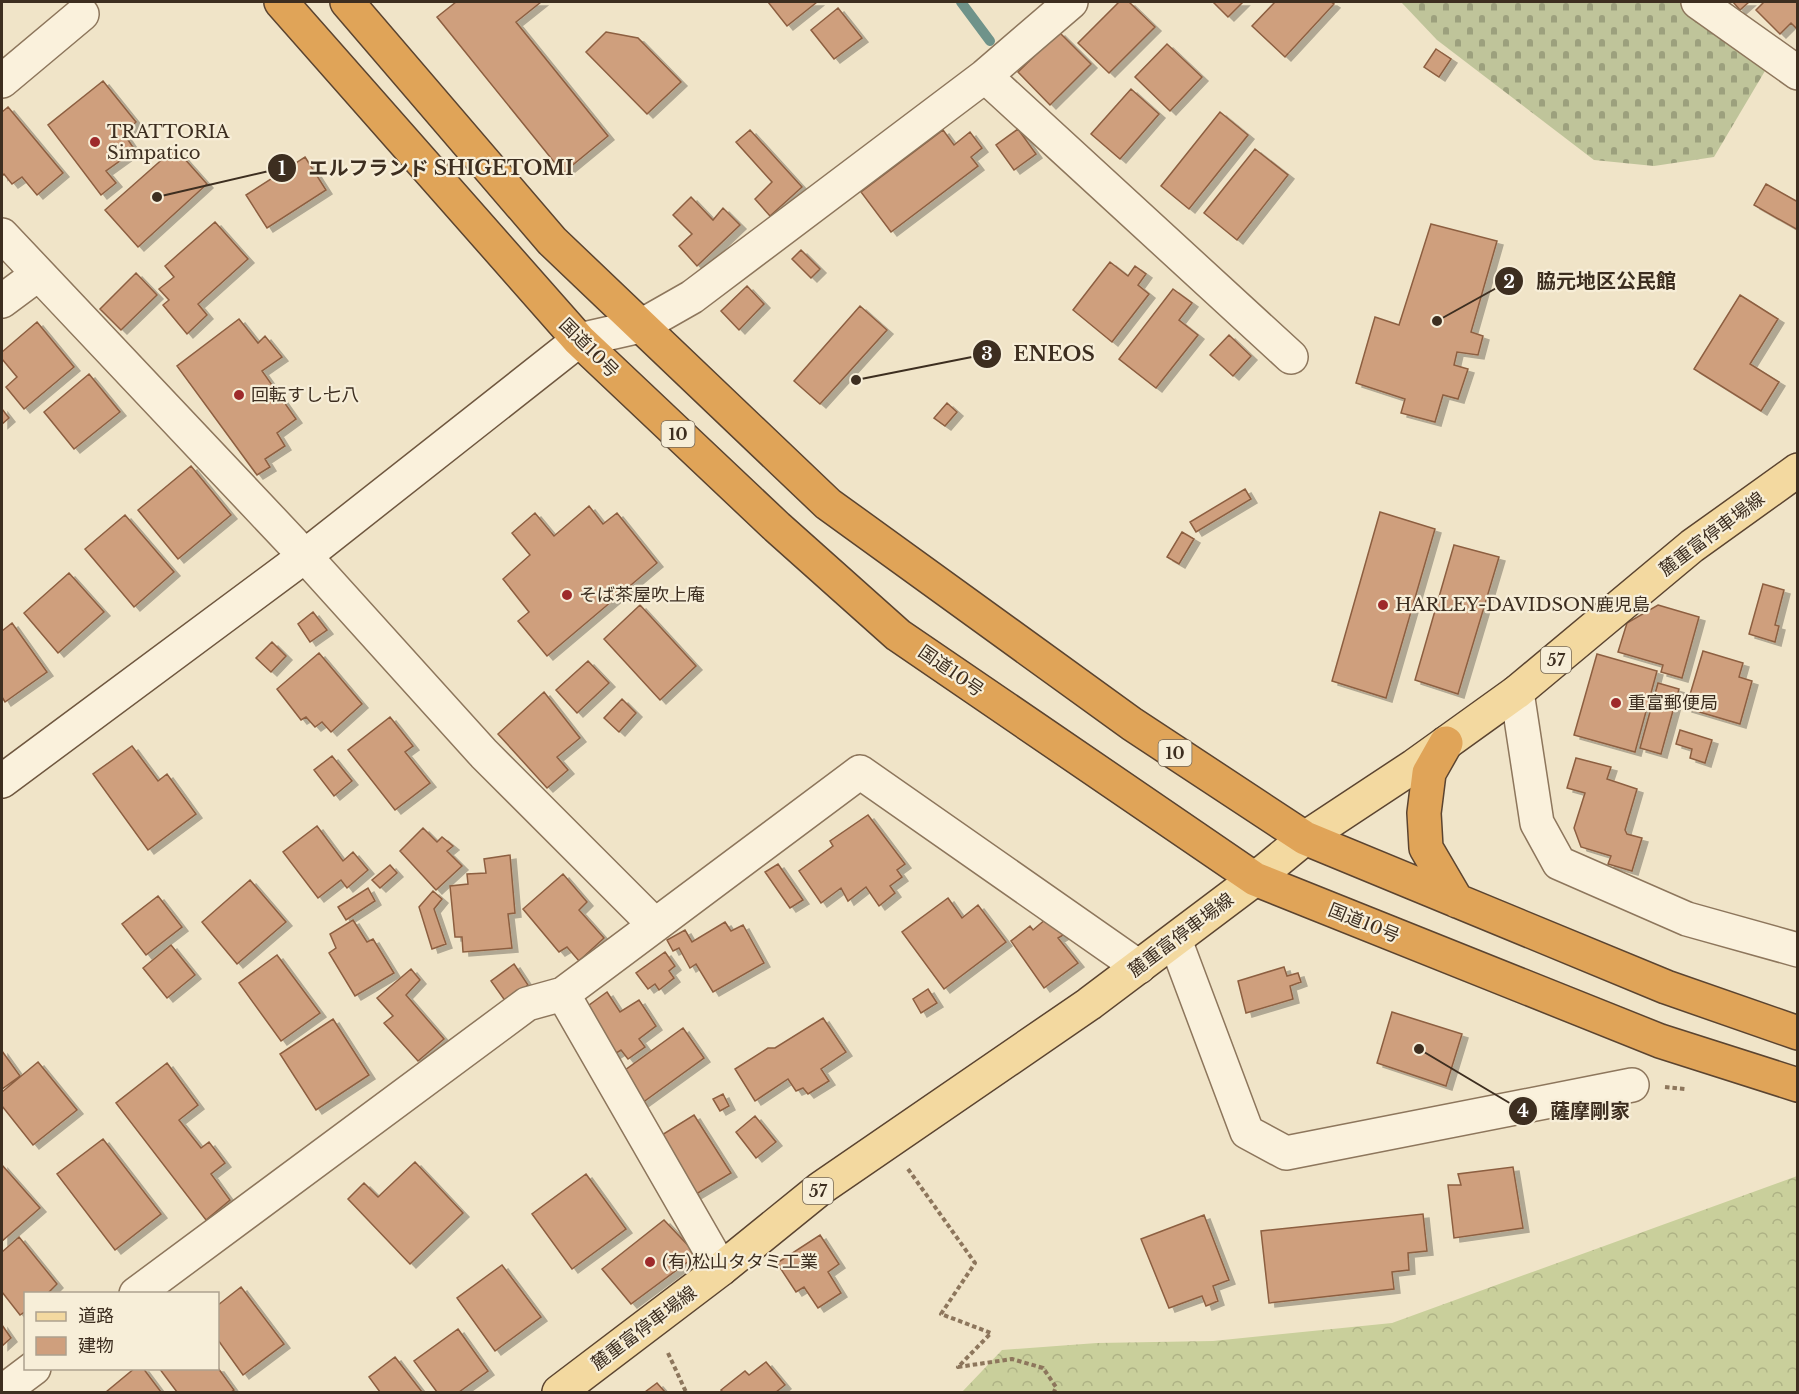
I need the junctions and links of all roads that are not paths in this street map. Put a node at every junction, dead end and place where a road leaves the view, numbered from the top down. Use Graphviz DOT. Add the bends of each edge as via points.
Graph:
graph roads {
  1 [pos="281,2"];
  2 [pos="347,2"];
  3 [pos="1071,2"];
  4 [pos="1698,2"];
  5 [pos="82,14"];
  6 [pos="1797,73"];
  7 [pos="985,76"];
  8 [pos="2,81"];
  9 [pos="2,235"];
  10 [pos="37,275"];
  11 [pos="2,301"];
  12 [pos="641,326"];
  13 [pos="579,340"];
  14 [pos="1291,357"];
  15 [pos="1797,470"];
  16 [pos="305,556"];
  17 [pos="1517,692"];
  18 [pos="1446,743"];
  19 [pos="2,781"];
  20 [pos="1305,838"];
  21 [pos="1255,879"];
  22 [pos="1457,901"];
  23 [pos="656,925"];
  24 [pos="1175,940"];
  25 [pos="1797,950"];
  26 [pos="1140,967"];
  27 [pos="563,994"];
  28 [pos="1797,1034"];
  29 [pos="1632,1084"];
  30 [pos="1797,1085"];
  31 [pos="721,1269"];
  32 [pos="137,1292"];
  33 [pos="31,1370"];
  34 [pos="2,1392"];
  35 [pos="559,1392"];
  1 -- 13 [label="highway, 国道10号 / 10"];
  2 -- 12 [label="highway, 10" via="552,241"];
  3 -- 7 [label="street"];
  4 -- 6 [label="street"];
  5 -- 8 [label="street"];
  7 -- 12 [label="street" via="692,297"];
  7 -- 14 [label="street"];
  9 -- 10 [label="street"];
  10 -- 11 [label="street"];
  10 -- 16 [label="street"];
  12 -- 13 [label="street"];
  12 -- 20 [label="highway, 10" via="828,504 1132,724"];
  13 -- 16 [label="street"];
  13 -- 21 [label="highway, 国道10号 / 10" via="898,635"];
  15 -- 17 [label="main road, 麓重富停車場線 / 57" via="1692,546"];
  16 -- 19 [label="street"];
  16 -- 23 [label="street" via="484,754"];
  17 -- 18 [label="main road, 麓重富停車場線 / 57"];
  17 -- 25 [label="street" via="1537,823 1559,863 1687,919"];
  18 -- 20 [label="main road, 麓重富停車場線 / 57"];
  18 -- 22 [label="highway" via="1429,773 1424,813 1426,848"];
  20 -- 21 [label="main road, 麓重富停車場線 / 57"];
  20 -- 22 [label="highway, 10"];
  21 -- 24 [label="main road, 麓重富停車場線 / 57"];
  21 -- 30 [label="highway, 国道10号 / 10" via="1660,1041"];
  22 -- 28 [label="highway, 10" via="1666,987"];
  23 -- 26 [label="street" via="860,772"];
  23 -- 27 [label="street"];
  24 -- 26 [label="main road, 麓重富停車場線 / 57"];
  24 -- 29 [label="street" via="1247,1132 1286,1153"];
  26 -- 31 [label="main road, 麓重富停車場線 / 57" via="821,1188"];
  27 -- 31 [label="street"];
  27 -- 32 [label="street" via="527,1004"];
  31 -- 35 [label="main road, 麓重富停車場線 / 57"];
  33 -- 34 [label="street"];
}
